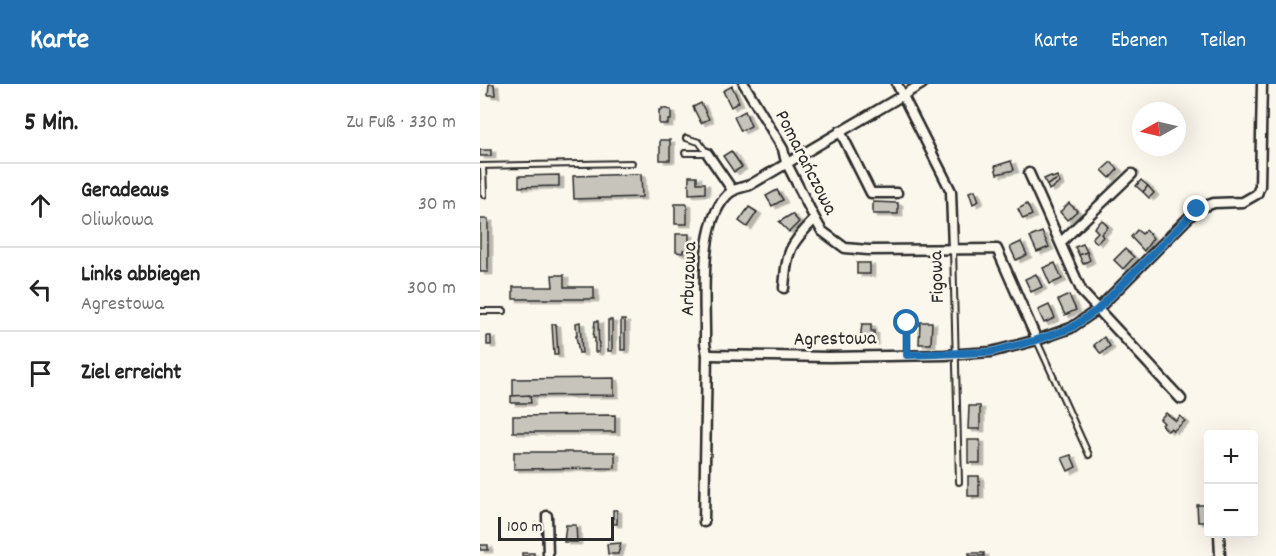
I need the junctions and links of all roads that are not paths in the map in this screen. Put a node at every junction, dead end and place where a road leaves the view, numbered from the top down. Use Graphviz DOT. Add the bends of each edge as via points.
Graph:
graph roads {
  1 [pos="744,84"];
  2 [pos="897,84"];
  3 [pos="922,84"];
  4 [pos="1262,84"];
  5 [pos="903,94"];
  6 [pos="840,131"];
  7 [pos="686,138"];
  8 [pos="685,153"];
  9 [pos="707,153"];
  10 [pos="786,162"];
  11 [pos="632,163"];
  12 [pos="481,166"];
  13 [pos="1029,173"];
  14 [pos="1132,174"];
  15 [pos="733,191"];
  16 [pos="897,193"];
  17 [pos="484,195"];
  18 [pos="815,219"];
  19 [pos="1061,242"];
  20 [pos="953,249"];
  21 [pos="784,288"];
  22 [pos="1097,310"];
  23 [pos="480,311"];
  24 [pos="504,311"];
  25 [pos="907,323"];
  26 [pos="1037,340"];
  27 [pos="957,354"];
  28 [pos="707,355"];
  29 [pos="907,355"];
  30 [pos="1181,399"];
  31 [pos="1089,455"];
  32 [pos="959,482"];
  33 [pos="547,516"];
  34 [pos="705,522"];
  35 [pos="1219,538"];
  36 [pos="548,556"];
  37 [pos="1220,556"];
  1 -- 10 [label="street, Pomarańczowa" via="783,149"];
  2 -- 5 [label="street, Figowa"];
  3 -- 5 [label="street, Arbuzowa"];
  4 -- 22 [label="street, Agrestowa" via="1257,194 1244,202 1214,203 1197,209"];
  5 -- 6 [label="street, Arbuzowa"];
  5 -- 20 [label="street, Figowa" via="951,191"];
  6 -- 10 [label="street, Arbuzowa"];
  6 -- 16 [label="street" via="871,193"];
  7 -- 9 [label="lane" via="699,142"];
  8 -- 9 [label="lane"];
  9 -- 15 [label="street"];
  10 -- 15 [label="street, Arbuzowa"];
  10 -- 18 [label="street, Pomarańczowa"];
  11 -- 12 [label="lane"];
  12 -- 17 [label="lane"];
  13 -- 19 [label="street"];
  14 -- 19 [label="street"];
  15 -- 28 [label="street, Arbuzowa" via="712,219 707,235"];
  18 -- 20 [label="street, Pomarańczowa" via="822,231 845,248"];
  18 -- 21 [label="street" via="796,238 786,259"];
  19 -- 22 [label="street" via="1082,292"];
  20 -- 26 [label="street, Pomarańczowa" via="997,249"];
  20 -- 27 [label="lane, Figowa"];
  22 -- 26 [label="street, Agrestowa" via="1071,328"];
  22 -- 30 [label="street"];
  23 -- 24 [label="lane"];
  25 -- 29 [label="lane"];
  26 -- 27 [label="street, Agrestowa" via="991,352"];
  26 -- 31 [label="lane"];
  27 -- 29 [label="street, Agrestowa"];
  27 -- 32 [label="lane, Figowa"];
  28 -- 29 [label="street, Agrestowa"];
  28 -- 34 [label="street, Arbuzowa"];
  33 -- 36 [label="street"];
  35 -- 37 [label="street"];
}
